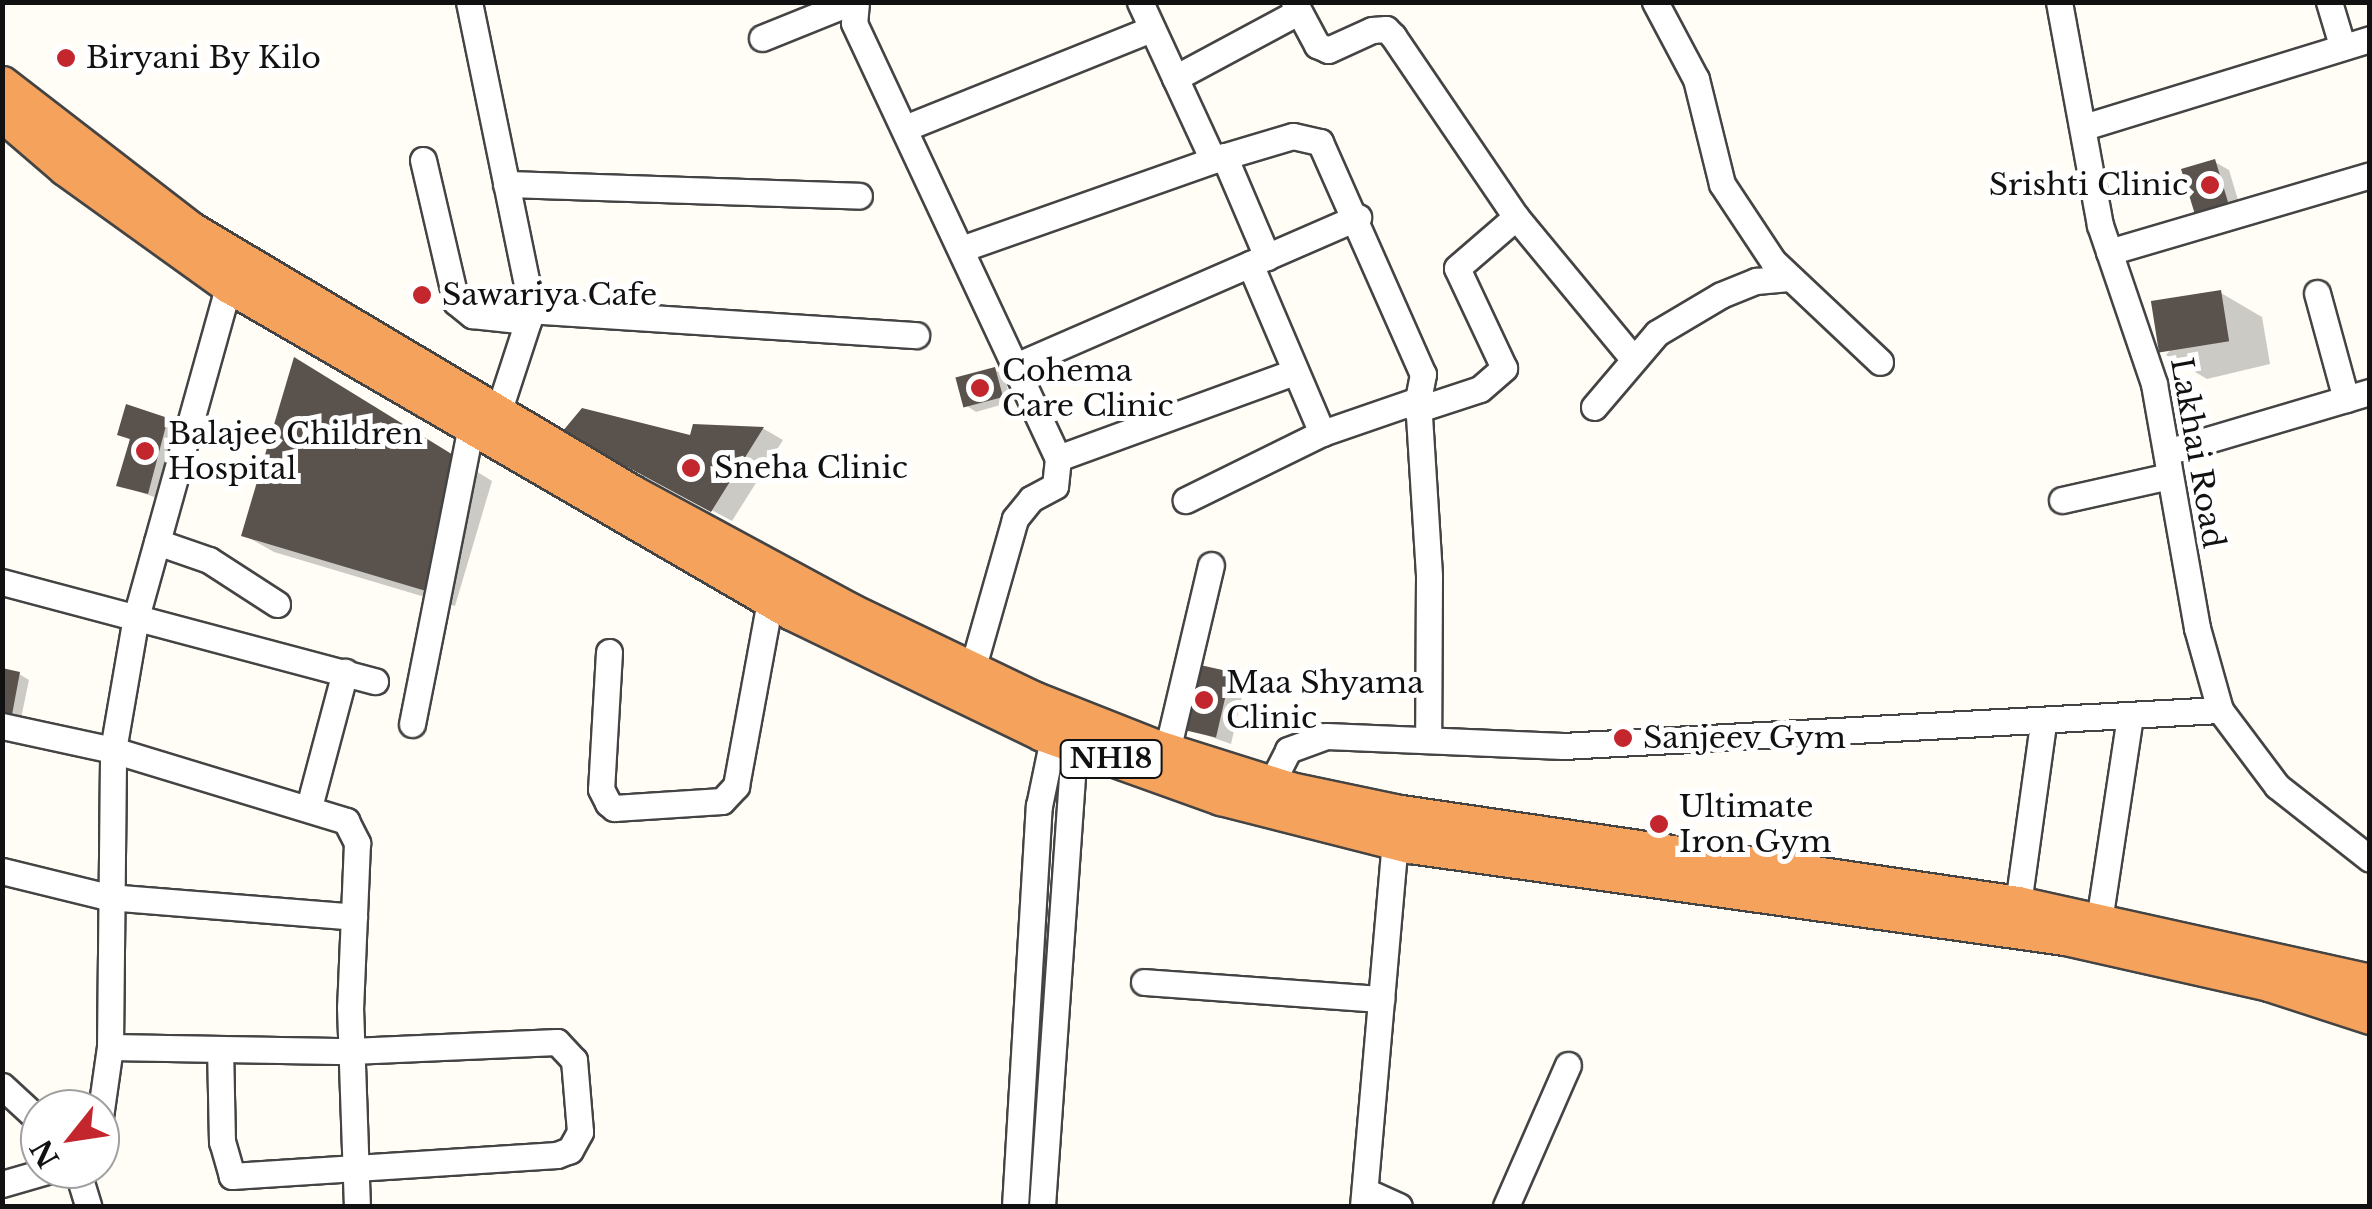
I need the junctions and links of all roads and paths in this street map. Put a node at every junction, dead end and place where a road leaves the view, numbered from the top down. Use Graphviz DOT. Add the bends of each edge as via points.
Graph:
graph roads {
  1 [pos="469,2"];
  2 [pos="854,2"];
  3 [pos="1140,2"];
  4 [pos="1654,2"];
  5 [pos="2059,2"];
  6 [pos="2329,2"];
  7 [pos="1296,8"];
  8 [pos="1151,29"];
  9 [pos="762,38"];
  10 [pos="2370,38"];
  11 [pos="2342,45"];
  12 [pos="1174,78"];
  13 [pos="2,84"];
  14 [pos="2,113"];
  15 [pos="2084,127"];
  16 [pos="906,128"];
  17 [pos="1219,158"];
  18 [pos="424,160"];
  19 [pos="2370,175"];
  20 [pos="506,184"];
  21 [pos="858,196"];
  22 [pos="1358,217"];
  23 [pos="1516,217"];
  24 [pos="964,248"];
  25 [pos="2109,252"];
  26 [pos="1258,260"];
  27 [pos="233,272"];
  28 [pos="1788,278"];
  29 [pos="2318,293"];
  30 [pos="528,315"];
  31 [pos="916,335"];
  32 [pos="1631,356"];
  33 [pos="1880,362"];
  34 [pos="1018,365"];
  35 [pos="1292,373"];
  36 [pos="2358,395"];
  37 [pos="1417,405"];
  38 [pos="1594,407"];
  39 [pos="484,420"];
  40 [pos="1322,433"];
  41 [pos="1058,458"];
  42 [pos="2168,464"];
  43 [pos="1186,500"];
  44 [pos="2062,500"];
  45 [pos="157,542"];
  46 [pos="1211,565"];
  47 [pos="2,582"];
  48 [pos="770,600"];
  49 [pos="277,604"];
  50 [pos="136,617"];
  51 [pos="609,652"];
  52 [pos="972,670"];
  53 [pos="345,672"];
  54 [pos="375,681"];
  55 [pos="2220,710"];
  56 [pos="2130,716"];
  57 [pos="2043,723"];
  58 [pos="412,724"];
  59 [pos="2,726"];
  60 [pos="1062,731"];
  61 [pos="1428,740"];
  62 [pos="113,750"];
  63 [pos="1167,752"];
  64 [pos="1270,784"];
  65 [pos="309,808"];
  66 [pos="1395,841"];
  67 [pos="2370,858"];
  68 [pos="2,871"];
  69 [pos="108,897"];
  70 [pos="2018,904"];
  71 [pos="354,917"];
  72 [pos="2098,920"];
  73 [pos="1144,982"];
  74 [pos="2370,982"];
  75 [pos="1381,998"];
  76 [pos="2370,1016"];
  77 [pos="110,1047"];
  78 [pos="220,1049"];
  79 [pos="351,1051"];
  80 [pos="1568,1066"];
  81 [pos="104,1089"];
  82 [pos="355,1170"];
  83 [pos="1364,1199"];
  84 [pos="357,1206"];
  85 [pos="1015,1206"];
  86 [pos="1042,1206"];
  87 [pos="1398,1206"];
  88 [pos="1506,1206"];
  1 -- 20 [label="street"];
  2 -- 9 [label="street"];
  2 -- 16 [label="street" via="854,23"];
  3 -- 8 [label="street"];
  4 -- 28 [label="street" via="1696,79 1722,184"];
  5 -- 15 [label="street, Lakhai Road"];
  6 -- 11 [label="street"];
  7 -- 12 [label="street"];
  7 -- 23 [label="street" via="1317,45 1328,50 1386,29"];
  8 -- 12 [label="street"];
  8 -- 16 [label="street"];
  10 -- 11 [label="street"];
  11 -- 15 [label="street"];
  12 -- 17 [label="street"];
  13 -- 27 [label="highway, NH18"];
  14 -- 27 [label="highway, NH18" via="95,190"];
  15 -- 25 [label="street, Lakhai Road"];
  16 -- 24 [label="street"];
  17 -- 22 [label="street" via="1309,135 1329,156"];
  17 -- 24 [label="street"];
  17 -- 26 [label="street"];
  18 -- 30 [label="street" via="456,302 472,316"];
  19 -- 25 [label="street"];
  20 -- 21 [label="street"];
  20 -- 30 [label="street"];
  22 -- 26 [label="street"];
  22 -- 37 [label="street" via="1422,374"];
  23 -- 32 [label="street"];
  23 -- 37 [label="street" via="1457,268 1504,368 1480,388"];
  24 -- 34 [label="street"];
  25 -- 42 [label="street, Lakhai Road" via="2138,322"];
  26 -- 34 [label="street"];
  26 -- 35 [label="street"];
  27 -- 39 [label="highway, NH18"];
  27 -- 45 [label="street"];
  28 -- 32 [label="street" via="1722,294 1657,332"];
  28 -- 33 [label="street"];
  29 -- 36 [label="street"];
  30 -- 31 [label="street"];
  30 -- 39 [label="street"];
  32 -- 38 [label="street"];
  34 -- 41 [label="street"];
  35 -- 40 [label="street"];
  35 -- 41 [label="street"];
  36 -- 42 [label="street"];
  37 -- 40 [label="street"];
  37 -- 61 [label="street" via="1429,576"];
  39 -- 48 [label="highway, NH18"];
  39 -- 52 [label="highway, NH18"];
  39 -- 58 [label="street"];
  40 -- 43 [label="street"];
  41 -- 52 [label="street" via="1055,486 1031,499 1016,519"];
  42 -- 44 [label="street"];
  42 -- 55 [label="street, Lakhai Road"];
  45 -- 49 [label="street" via="209,560"];
  45 -- 50 [label="street"];
  46 -- 63 [label="street"];
  47 -- 50 [label="street"];
  48 -- 51 [label="street" via="736,786 722,801 614,808 608,803 601,789"];
  48 -- 60 [label="highway, NH18"];
  50 -- 53 [label="street"];
  50 -- 62 [label="street"];
  52 -- 60 [label="highway, NH18"];
  53 -- 54 [label="street"];
  53 -- 65 [label="street"];
  55 -- 56 [label="street"];
  55 -- 67 [label="street, Lakhai Road" via="2277,786"];
  56 -- 57 [label="street"];
  56 -- 72 [label="street"];
  57 -- 61 [label="street" via="1564,746"];
  57 -- 70 [label="street"];
  59 -- 62 [label="street"];
  60 -- 63 [label="highway, NH18"];
  60 -- 66 [label="highway, NH18" via="1221,797"];
  60 -- 85 [label="street" via="1039,806"];
  60 -- 86 [label="street"];
  61 -- 64 [label="street" via="1304,739 1288,750"];
  62 -- 65 [label="street"];
  62 -- 69 [label="street"];
  63 -- 64 [label="highway, NH18"];
  64 -- 70 [label="highway, NH18" via="1394,812"];
  65 -- 71 [label="street" via="346,821 352,830"];
  66 -- 75 [label="street"];
  66 -- 76 [label="highway, NH18" via="2065,937 2269,984"];
  68 -- 69 [label="street"];
  69 -- 71 [label="street"];
  69 -- 77 [label="street"];
  70 -- 72 [label="highway, NH18"];
  71 -- 79 [label="street"];
  72 -- 74 [label="highway, NH18"];
  73 -- 75 [label="street"];
  75 -- 83 [label="street"];
  77 -- 78 [label="street"];
  77 -- 81 [label="street"];
  78 -- 79 [label="street"];
  78 -- 82 [label="street" via="222,1142 232,1176"];
  79 -- 82 [label="street"];
  79 -- 82 [label="street" via="557,1042 574,1060 580,1132 570,1150 558,1155"];
  80 -- 88 [label="street"];
  82 -- 84 [label="street"];
  83 -- 87 [label="street"];
}
